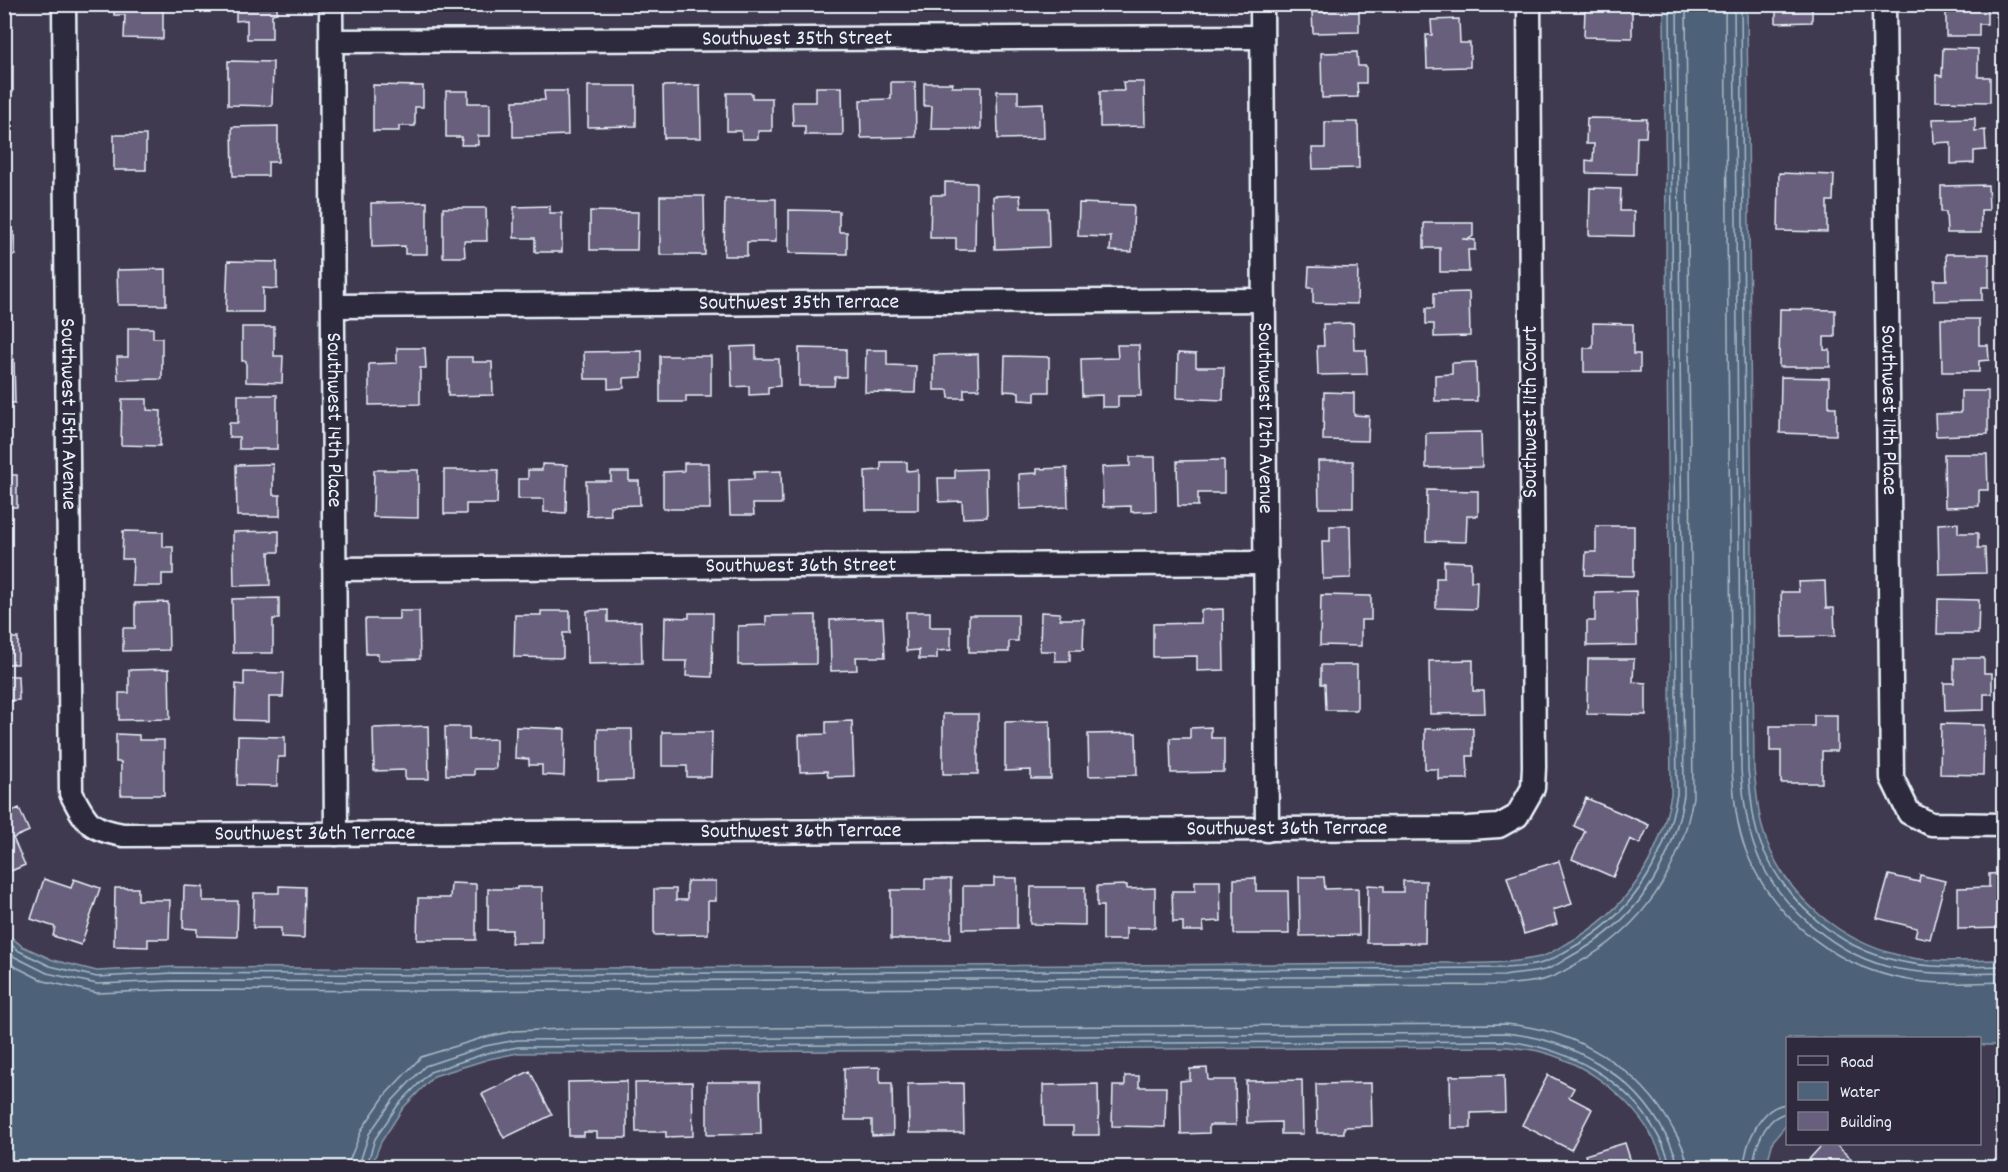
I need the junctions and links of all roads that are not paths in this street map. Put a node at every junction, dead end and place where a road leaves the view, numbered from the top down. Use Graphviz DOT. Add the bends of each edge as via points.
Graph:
graph roads {
  1 [pos="64,4"];
  2 [pos="332,4"];
  3 [pos="1262,4"];
  4 [pos="1528,4"];
  5 [pos="1884,4"];
  6 [pos="1262,37"];
  7 [pos="332,41"];
  8 [pos="1264,300"];
  9 [pos="334,306"];
  10 [pos="1266,563"];
  11 [pos="336,568"];
  12 [pos="1517,816"];
  13 [pos="84,819"];
  14 [pos="2004,825"];
  15 [pos="1267,830"];
  16 [pos="336,834"];
  1 -- 13 [label="street, Southwest 15th Avenue" via="70,782"];
  2 -- 7 [label="street, Southwest 14th Place"];
  3 -- 6 [label="street, Southwest 12th Avenue"];
  4 -- 12 [label="street, Southwest 11th Court" via="1534,767 1533,788"];
  5 -- 14 [label="street, Southwest 11th Place" via="1892,778 1909,813 1931,824"];
  6 -- 7 [label="street, Southwest 35th Street"];
  6 -- 8 [label="street, Southwest 12th Avenue"];
  7 -- 9 [label="street, Southwest 14th Place"];
  8 -- 9 [label="street, Southwest 35th Terrace"];
  8 -- 10 [label="street, Southwest 12th Avenue"];
  9 -- 11 [label="street, Southwest 14th Place"];
  10 -- 11 [label="street, Southwest 36th Street"];
  10 -- 15 [label="street, Southwest 12th Avenue"];
  11 -- 16 [label="street, Southwest 14th Place"];
  12 -- 15 [label="street, Southwest 36th Terrace" via="1499,826 1478,828"];
  13 -- 16 [label="street, Southwest 36th Terrace" via="102,831 123,835"];
  15 -- 16 [label="street, Southwest 36th Terrace"];
}
